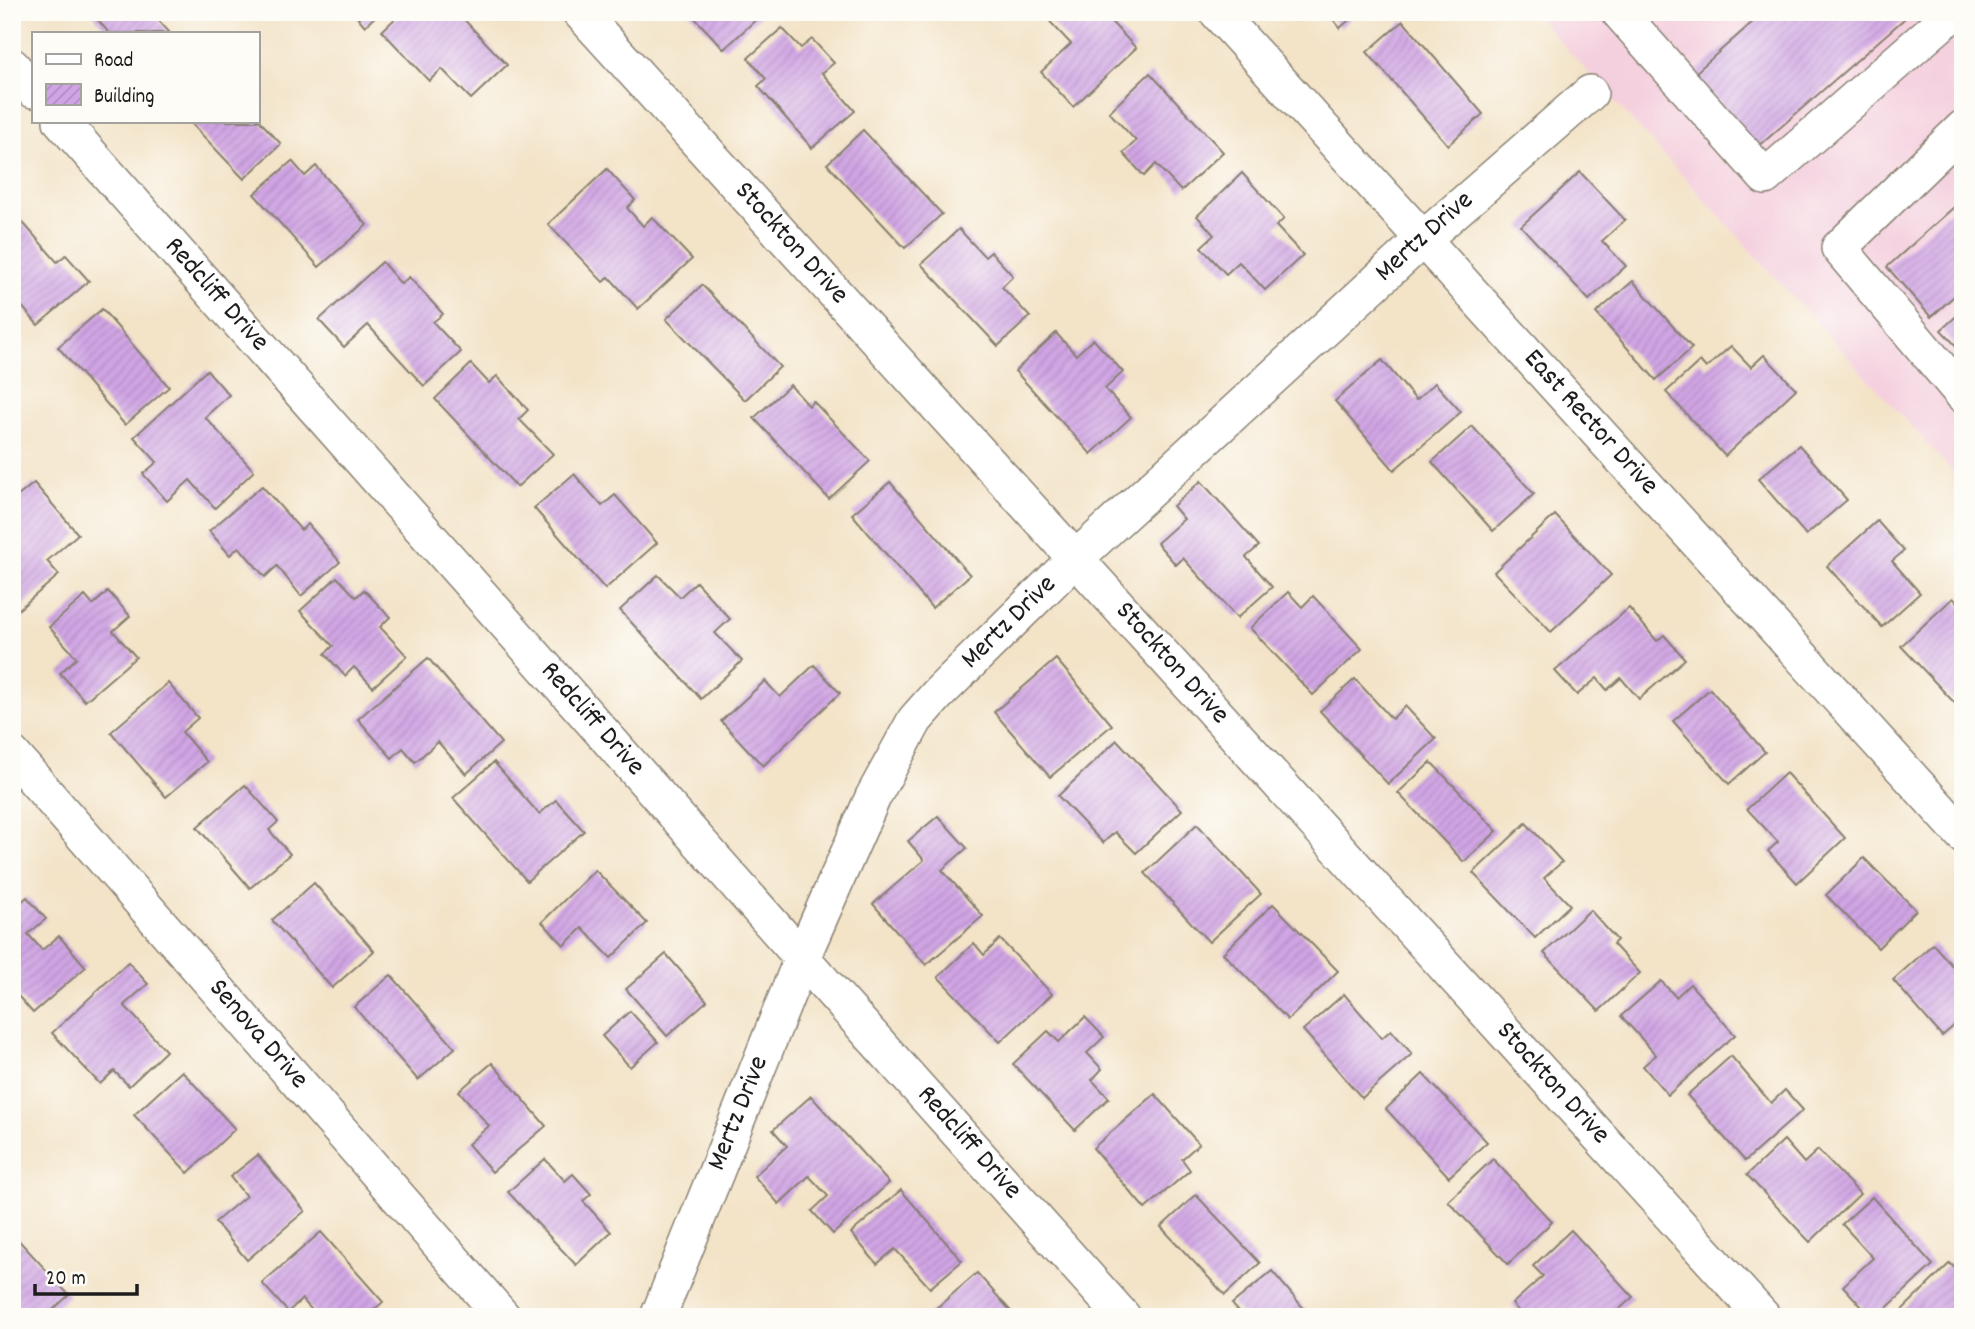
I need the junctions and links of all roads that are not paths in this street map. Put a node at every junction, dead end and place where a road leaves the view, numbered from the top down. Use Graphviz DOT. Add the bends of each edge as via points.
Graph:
graph roads {
  1 [pos="580,12"];
  2 [pos="1217,12"];
  3 [pos="1954,12"];
  4 [pos="1633,17"];
  5 [pos="12,66"];
  6 [pos="32,89"];
  7 [pos="1590,93"];
  8 [pos="62,122"];
  9 [pos="1963,128"];
  10 [pos="1423,239"];
  11 [pos="1963,395"];
  12 [pos="1075,559"];
  13 [pos="12,754"];
  14 [pos="1963,835"];
  15 [pos="802,958"];
  16 [pos="503,1317"];
  17 [pos="658,1317"];
  18 [pos="1123,1317"];
  19 [pos="1763,1317"];
  1 -- 12 [label="street, Stockton Drive"];
  2 -- 10 [label="street, East Rector Drive"];
  3 -- 4 [label="street" via="1765,177"];
  5 -- 6 [label="street"];
  7 -- 10 [label="street, Mertz Drive"];
  8 -- 15 [label="street, Redcliff Drive"];
  9 -- 11 [label="street" via="1839,248"];
  10 -- 12 [label="street, Mertz Drive"];
  10 -- 14 [label="street, East Rector Drive"];
  12 -- 15 [label="street, Mertz Drive" via="915,720 873,797"];
  12 -- 19 [label="street, Stockton Drive"];
  13 -- 16 [label="street, Senova Drive"];
  15 -- 17 [label="street, Mertz Drive"];
  15 -- 18 [label="street, Redcliff Drive"];
}
